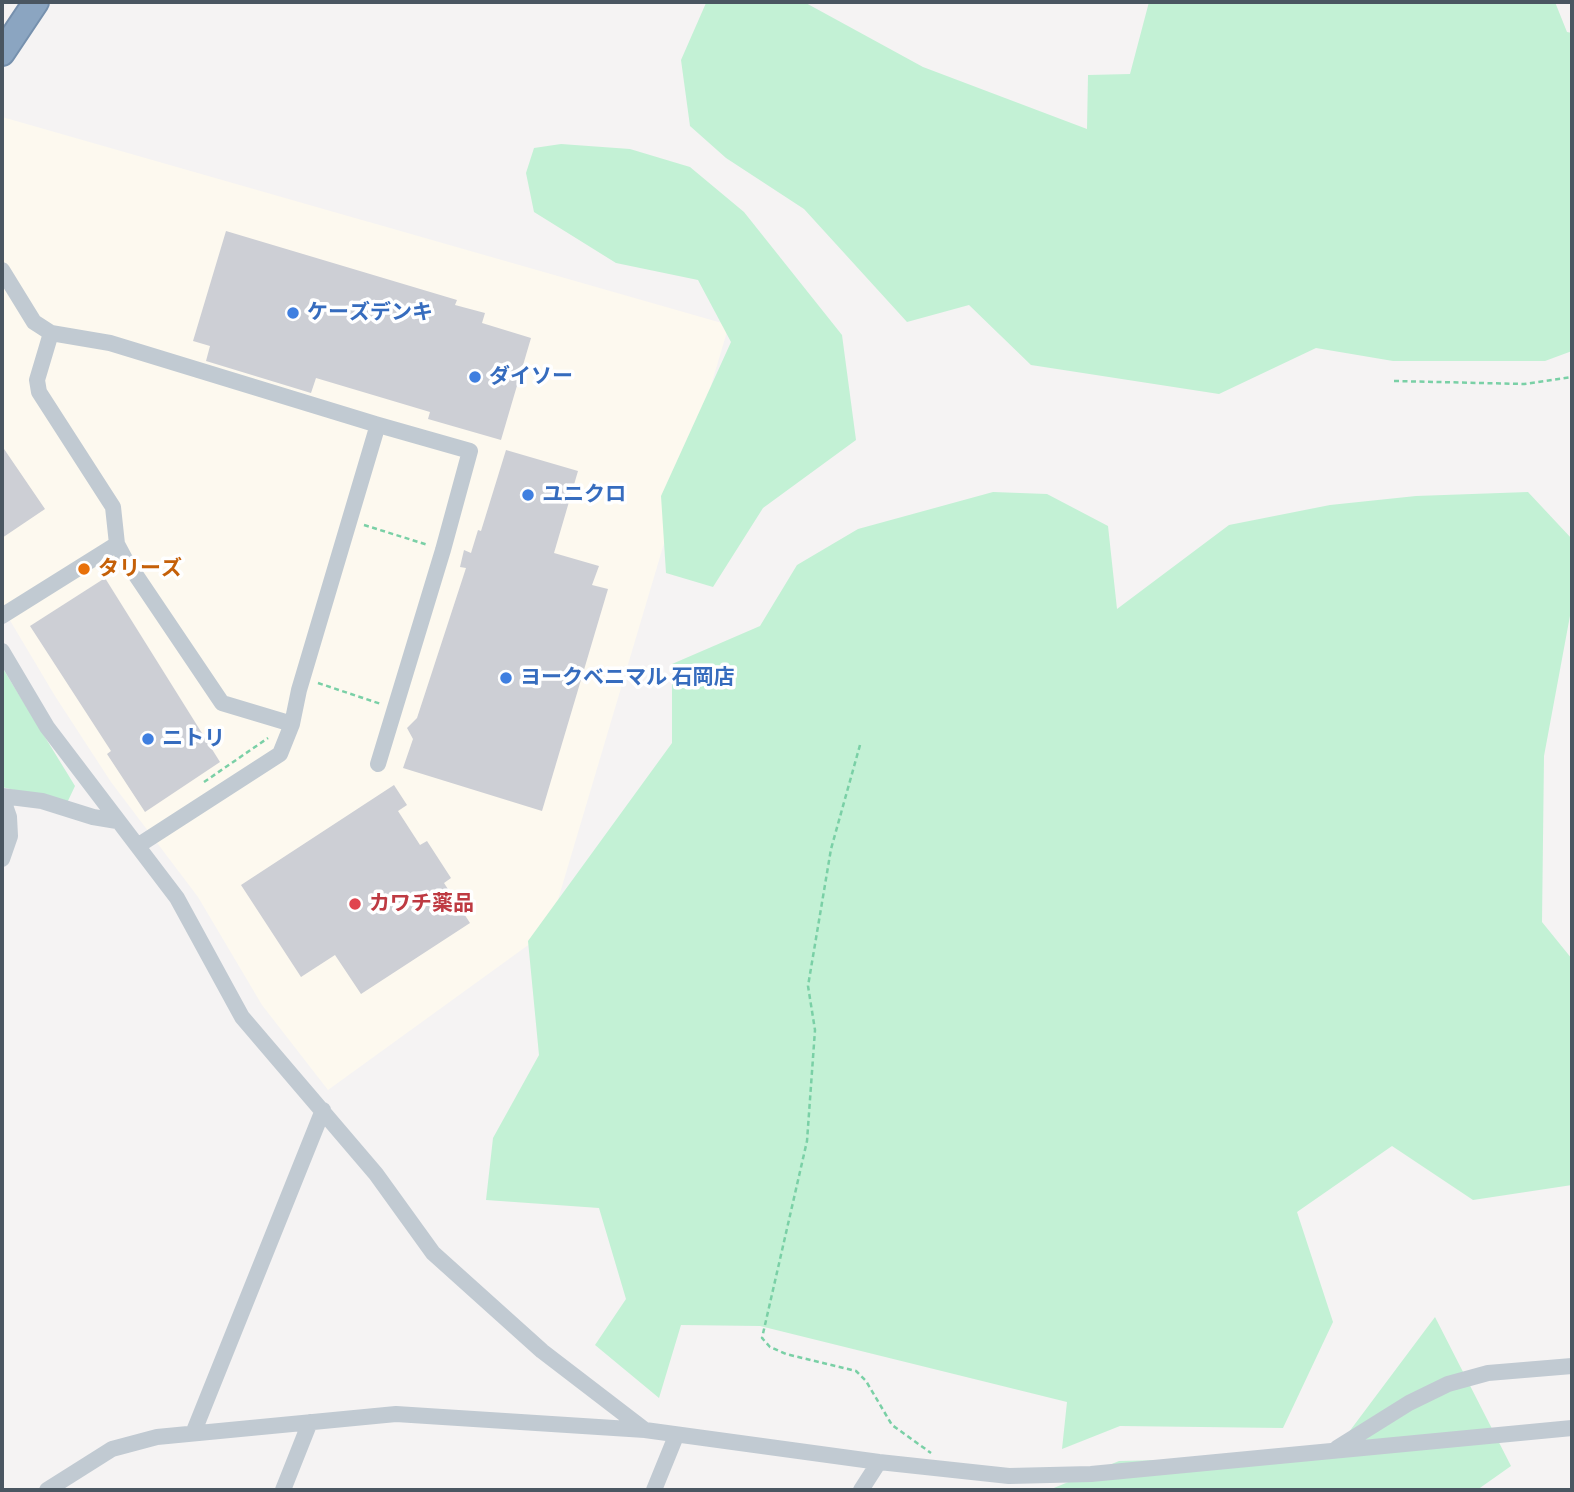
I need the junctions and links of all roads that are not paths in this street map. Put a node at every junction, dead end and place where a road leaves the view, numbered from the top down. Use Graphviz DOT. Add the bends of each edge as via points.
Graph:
graph roads {
  1 [pos="36,2"];
  2 [pos="2,53"];
  3 [pos="2,270"];
  4 [pos="51,332"];
  5 [pos="375,424"];
  6 [pos="117,544"];
  7 [pos="2,617"];
  8 [pos="2,651"];
  9 [pos="292,724"];
  10 [pos="378,764"];
  11 [pos="2,797"];
  12 [pos="117,821"];
  13 [pos="139,845"];
  14 [pos="2,859"];
  15 [pos="323,1110"];
  16 [pos="1572,1366"];
  17 [pos="310,1422"];
  18 [pos="1572,1428"];
  19 [pos="645,1430"];
  20 [pos="194,1431"];
  21 [pos="676,1436"];
  22 [pos="1332,1451"];
  23 [pos="879,1462"];
  24 [pos="1091,1474"];
  25 [pos="47,1490"];
  26 [pos="283,1490"];
  27 [pos="654,1490"];
  28 [pos="861,1490"];
  29 [pos="1084,1490"];
  1 -- 2 [label="highway"];
  3 -- 4 [label="street" via="34,322"];
  4 -- 5 [label="street" via="110,343"];
  4 -- 6 [label="street" via="37,380 39,392 113,507"];
  5 -- 9 [label="street"];
  5 -- 10 [label="street" via="470,451"];
  6 -- 7 [label="street"];
  6 -- 9 [label="street" via="222,703"];
  8 -- 12 [label="street" via="47,727"];
  9 -- 13 [label="street" via="280,754"];
  11 -- 12 [label="street" via="42,801"];
  11 -- 14 [label="street" via="10,836"];
  12 -- 13 [label="street"];
  13 -- 15 [label="street" via="177,898 242,1017"];
  15 -- 19 [label="street" via="433,1253 542,1351"];
  15 -- 20 [label="street"];
  16 -- 22 [label="street" via="1488,1373 1448,1384"];
  17 -- 19 [label="street" via="396,1414"];
  17 -- 20 [label="street"];
  17 -- 26 [label="street"];
  18 -- 22 [label="street"];
  19 -- 21 [label="street"];
  20 -- 25 [label="street" via="112,1449"];
  21 -- 23 [label="street"];
  21 -- 27 [label="street"];
  22 -- 24 [label="street"];
  23 -- 24 [label="street" via="1009,1476"];
  23 -- 28 [label="street"];
  24 -- 29 [label="street"];
}
